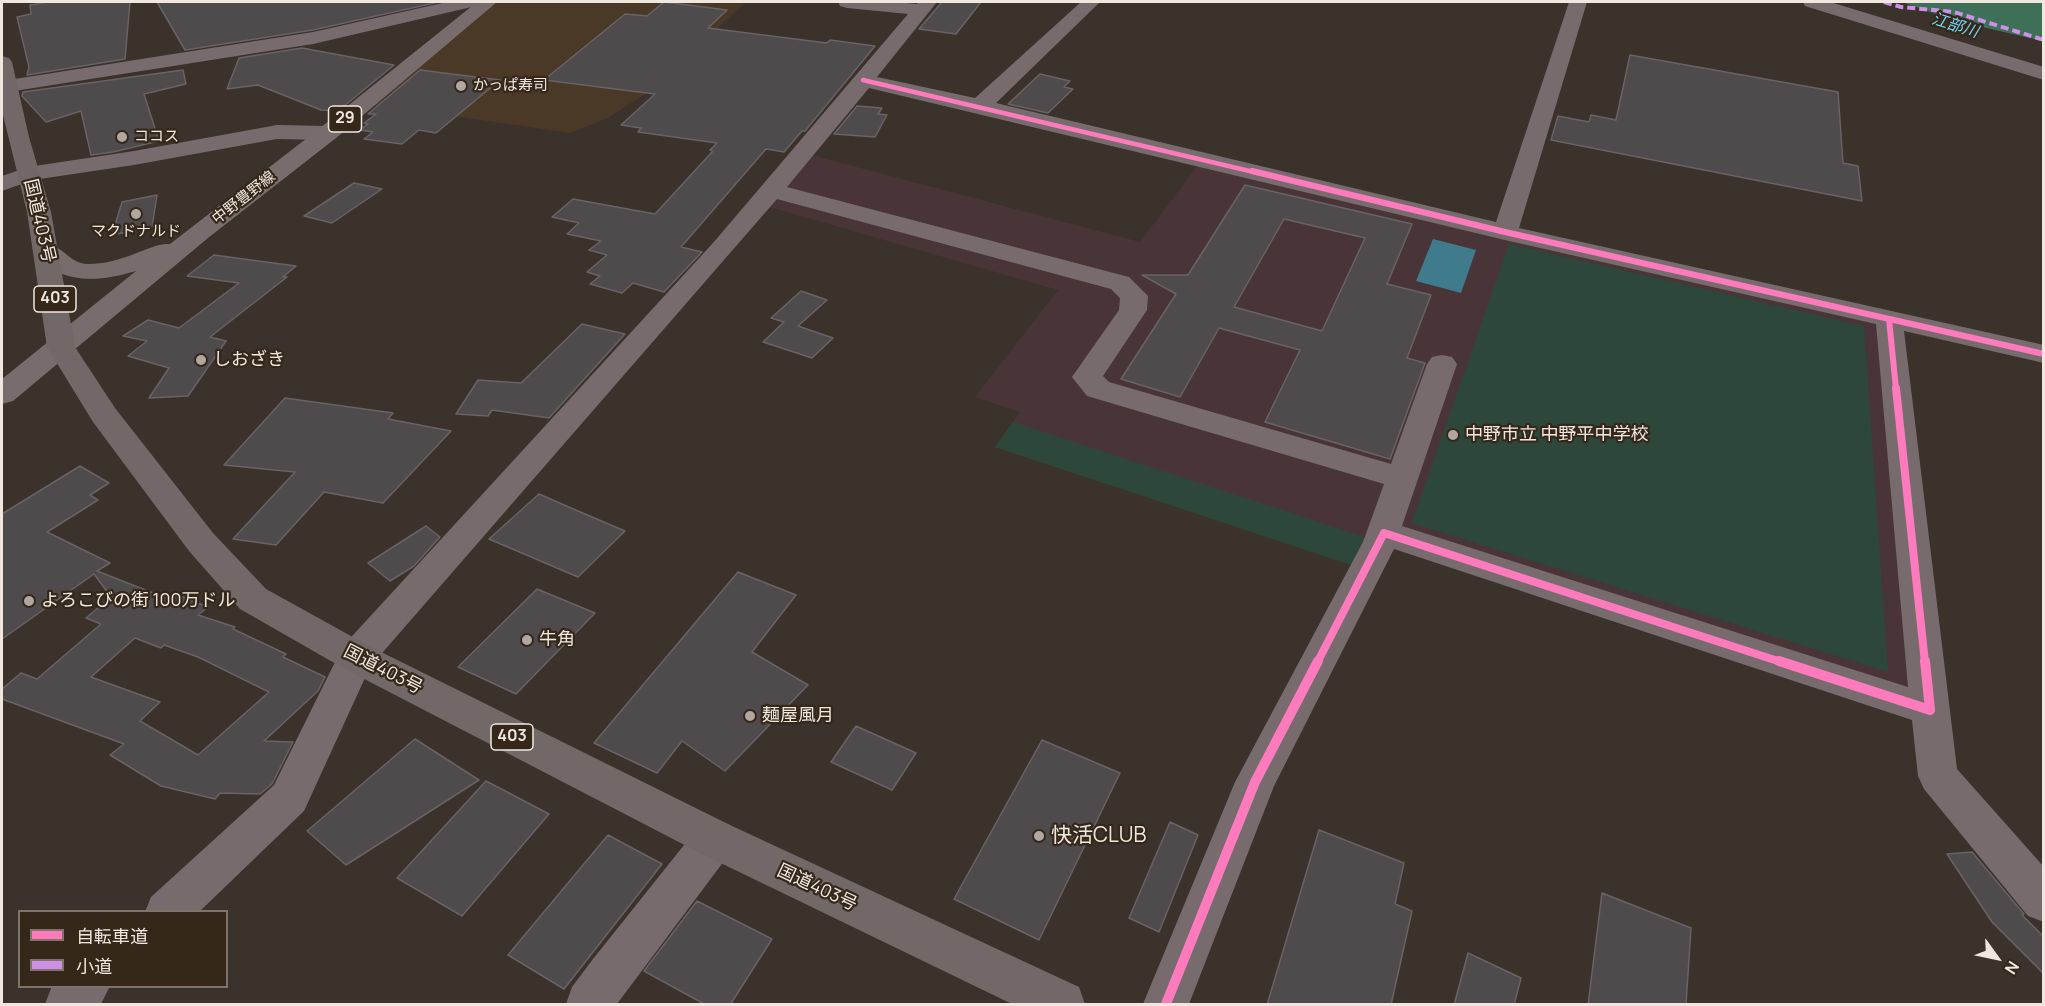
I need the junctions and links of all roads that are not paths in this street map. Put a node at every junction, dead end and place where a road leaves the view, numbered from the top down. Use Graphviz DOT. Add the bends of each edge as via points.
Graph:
graph roads {
  1 [pos="468,2"];
  2 [pos="488,2"];
  3 [pos="847,2"];
  4 [pos="1091,2"];
  5 [pos="1578,2"];
  6 [pos="1812,2"];
  7 [pos="925,6"];
  8 [pos="2,62"];
  9 [pos="2043,74"];
  10 [pos="863,80"];
  11 [pos="8,86"];
  12 [pos="980,106"];
  13 [pos="328,133"];
  14 [pos="28,174"];
  15 [pos="2,184"];
  16 [pos="771,190"];
  17 [pos="1505,232"];
  18 [pos="200,233"];
  19 [pos="47,251"];
  20 [pos="1889,319"];
  21 [pos="61,347"];
  22 [pos="2043,354"];
  23 [pos="1442,364"];
  24 [pos="2,394"];
  25 [pos="1402,478"];
  26 [pos="1384,533"];
  27 [pos="356,657"];
  28 [pos="1930,710"];
  29 [pos="715,839"];
  30 [pos="2043,901"];
  31 [pos="169,910"];
  32 [pos="86,988"];
  33 [pos="68,1005"];
  34 [pos="590,1005"];
  35 [pos="1062,1005"];
  36 [pos="1166,1005"];
  1 -- 11 [label="street" via="313,38"];
  2 -- 13 [label="main road, 中野豊野線 / 29"];
  3 -- 7 [label="street"];
  4 -- 12 [label="street"];
  5 -- 17 [label="street"];
  6 -- 9 [label="street"];
  7 -- 10 [label="street"];
  8 -- 11 [label="highway, 国道403号 / 403"];
  10 -- 12 [label="street"];
  10 -- 16 [label="street"];
  11 -- 14 [label="highway, 国道403号 / 403"];
  12 -- 17 [label="street"];
  13 -- 14 [label="street" via="277,132"];
  13 -- 18 [label="main road, 中野豊野線 / 29"];
  14 -- 15 [label="street"];
  14 -- 19 [label="highway, 国道403号 / 403"];
  16 -- 25 [label="street" via="1120,284 1134,297 1133,310 1088,377 1098,389"];
  16 -- 27 [label="street"];
  17 -- 20 [label="street"];
  18 -- 19 [label="main road" via="142,260 102,270 75,270"];
  18 -- 21 [label="main road, 中野豊野線 / 29"];
  19 -- 21 [label="highway, 国道403号 / 403"];
  20 -- 22 [label="street"];
  20 -- 28 [label="street"];
  21 -- 24 [label="main road, 中野豊野線 / 29"];
  21 -- 27 [label="highway, 国道403号 / 403" via="104,415 187,524 253,599"];
  23 -- 25 [label="street"];
  25 -- 26 [label="street"];
  26 -- 28 [label="street"];
  26 -- 36 [label="street" via="1255,782"];
  27 -- 29 [label="highway, 国道403号 / 403"];
  27 -- 31 [label="street" via="289,798"];
  28 -- 30 [label="street" via="1938,776"];
  29 -- 34 [label="street"];
  29 -- 35 [label="highway, 国道403号 / 403"];
  32 -- 33 [label="street"];
}
